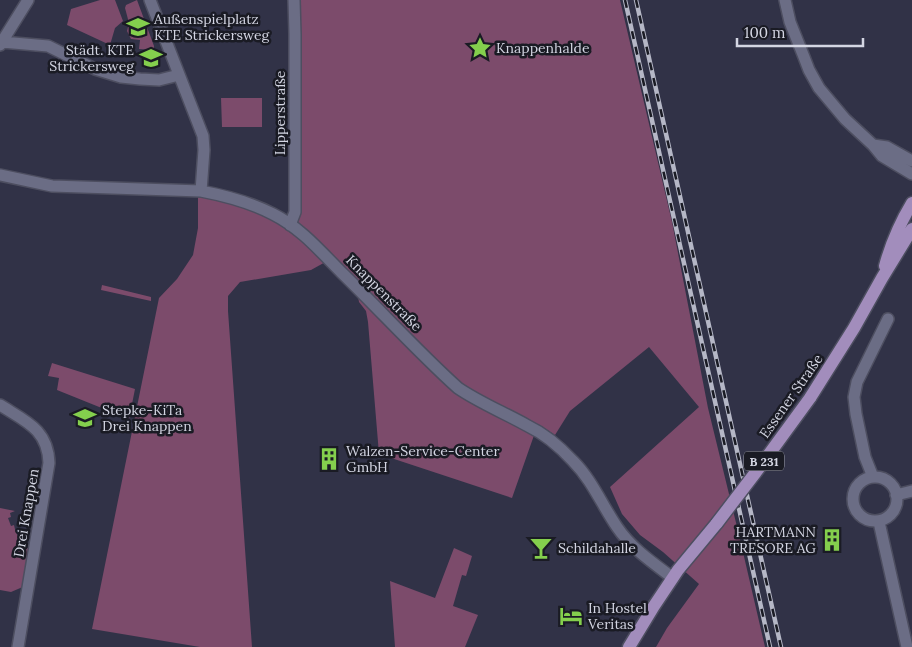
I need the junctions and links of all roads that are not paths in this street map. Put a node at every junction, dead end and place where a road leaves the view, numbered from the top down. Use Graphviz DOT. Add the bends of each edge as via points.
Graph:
graph roads {
  1 [pos="28,0"];
  2 [pos="150,0"];
  3 [pos="294,0"];
  4 [pos="785,0"];
  5 [pos="1,44"];
  6 [pos="179,75"];
  7 [pos="873,145"];
  8 [pos="912,162"];
  9 [pos="912,174"];
  10 [pos="0,175"];
  11 [pos="202,192"];
  12 [pos="912,203"];
  13 [pos="290,224"];
  14 [pos="912,229"];
  15 [pos="882,278"];
  16 [pos="888,319"];
  17 [pos="0,405"];
  18 [pos="873,477"];
  19 [pos="912,491"];
  20 [pos="896,495"];
  21 [pos="879,522"];
  22 [pos="673,578"];
  23 [pos="18,647"];
  24 [pos="629,647"];
  25 [pos="907,647"];
  1 -- 5 [label="street"];
  2 -- 6 [label="street"];
  3 -- 13 [label="street, Lipperstraße" via="295,212"];
  4 -- 7 [label="street" via="809,70 845,120"];
  5 -- 6 [label="street" via="48,46 95,69 121,77 159,80"];
  6 -- 11 [label="street" via="204,141"];
  7 -- 8 [label="street" via="887,147"];
  7 -- 9 [label="street" via="882,156"];
  10 -- 11 [label="street, Knappenstraße" via="52,186"];
  11 -- 13 [label="street, Knappenstraße" via="250,203"];
  12 -- 15 [label="main road, Essener Straße / B 231" via="897,230"];
  13 -- 22 [label="street, Knappenstraße" via="458,388 530,426 567,455 593,486 628,542"];
  14 -- 15 [label="main road, Essener Straße / B 231"];
  15 -- 22 [label="main road, Essener Straße / B 231, bridge" via="810,398"];
  16 -- 18 [label="street" via="857,382 854,397 865,457"];
  17 -- 23 [label="street, Drei Knappen" via="37,430 49,458"];
  18 -- 20 [label="street" via="886,480"];
  18 -- 21 [label="street" via="857,486 852,501 860,516"];
  19 -- 20 [label="street"];
  20 -- 21 [label="street" via="892,513"];
  21 -- 25 [label="street"];
  22 -- 24 [label="main road, Essener Straße / B 231"];
}
